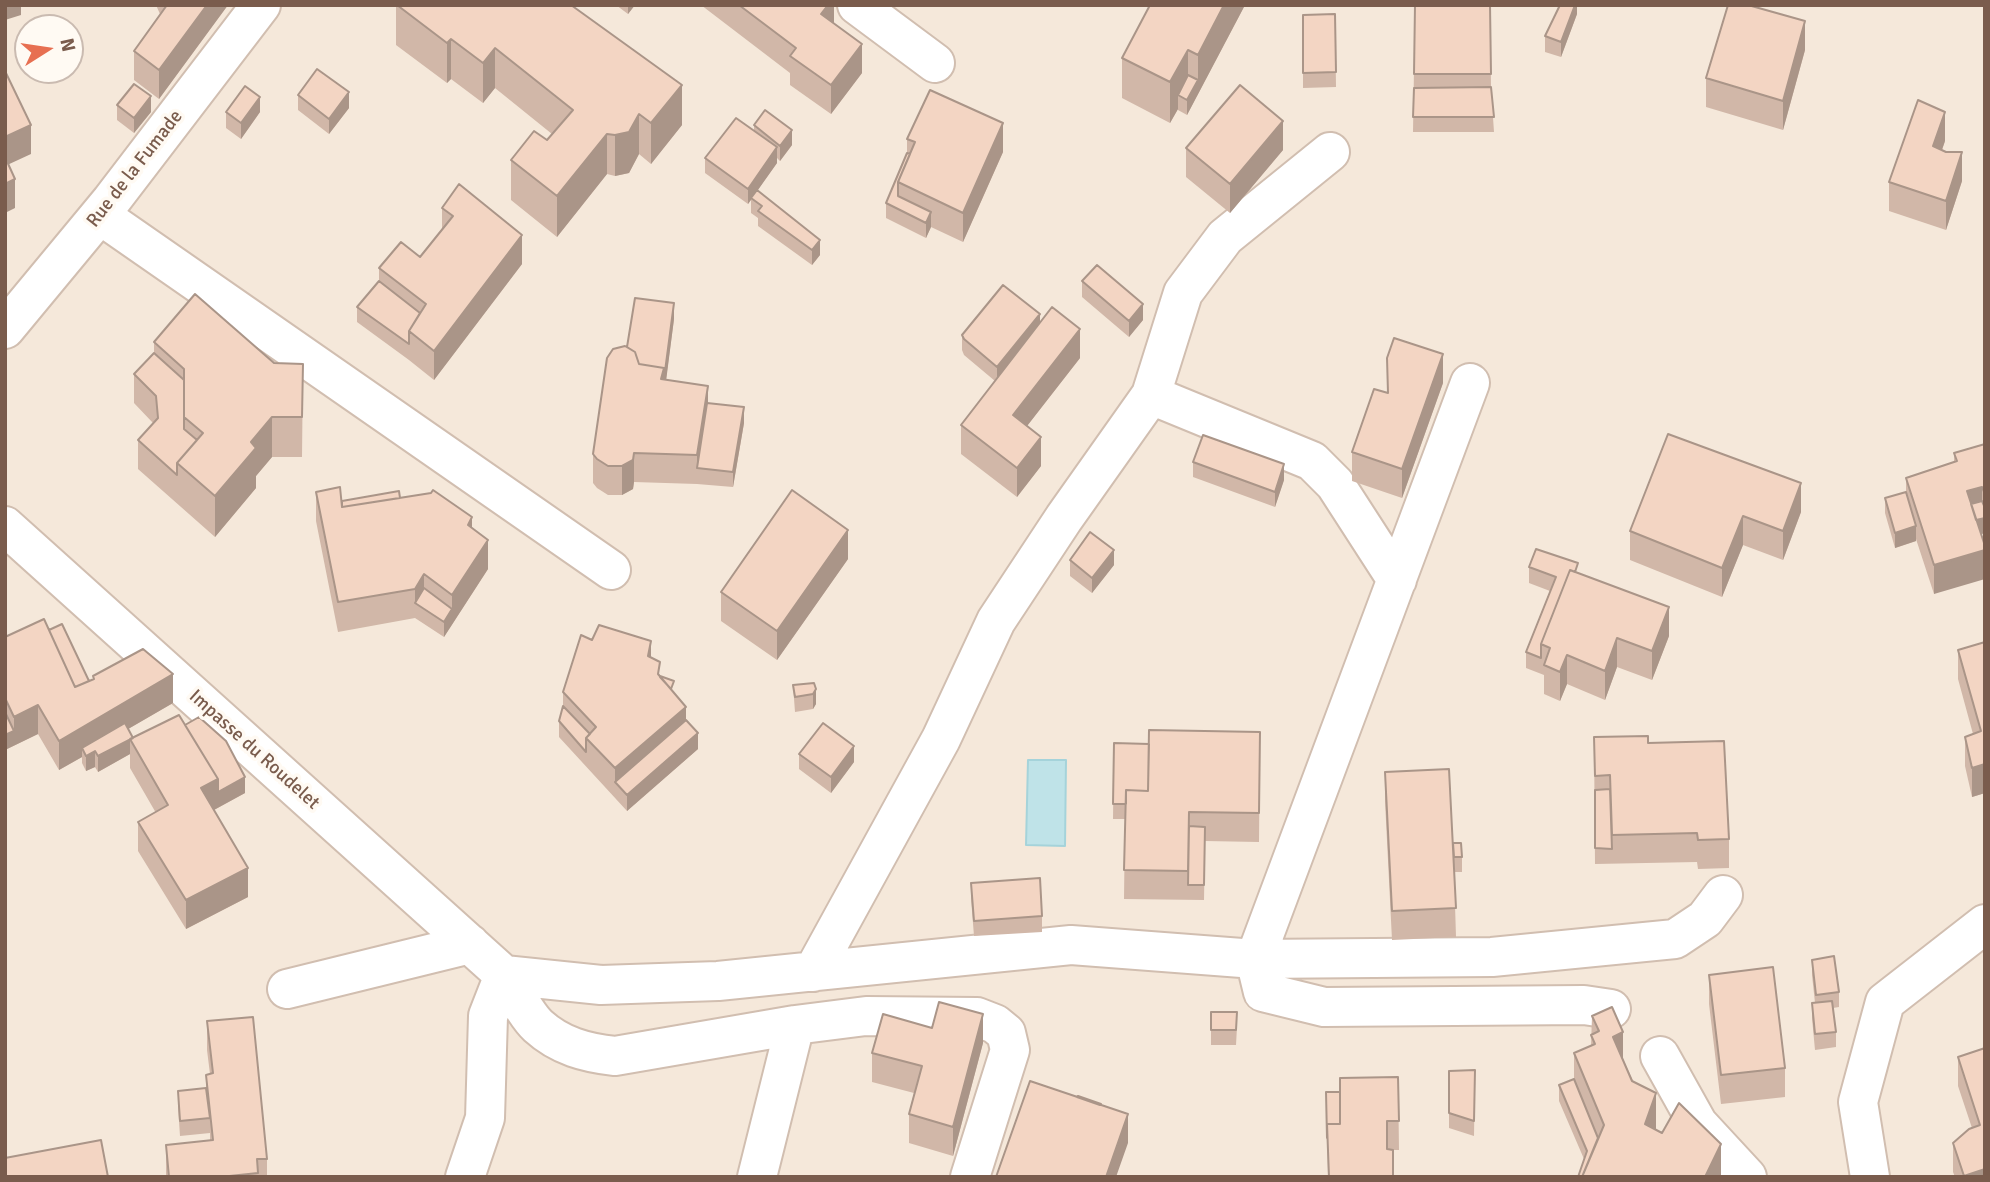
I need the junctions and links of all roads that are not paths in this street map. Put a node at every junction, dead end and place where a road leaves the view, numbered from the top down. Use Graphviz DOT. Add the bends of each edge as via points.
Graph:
graph roads {
  1 [pos="261,5"];
  2 [pos="857,5"];
  3 [pos="935,63"];
  4 [pos="1330,152"];
  5 [pos="100,215"];
  6 [pos="5,329"];
  7 [pos="1470,383"];
  8 [pos="1151,395"];
  9 [pos="5,526"];
  10 [pos="611,570"];
  11 [pos="1397,580"];
  12 [pos="1723,895"];
  13 [pos="1985,924"];
  14 [pos="470,944"];
  15 [pos="1255,959"];
  16 [pos="813,972"];
  17 [pos="504,975"];
  18 [pos="287,989"];
  19 [pos="1611,1009"];
  20 [pos="795,1025"];
  21 [pos="1660,1056"];
  22 [pos="465,1177"];
  23 [pos="757,1177"];
  24 [pos="970,1177"];
  25 [pos="1747,1177"];
  26 [pos="1870,1177"];
  1 -- 5 [label="street, Rue de la Fumade"];
  2 -- 3 [label="street"];
  4 -- 8 [label="street" via="1225,237 1183,293"];
  5 -- 6 [label="street, Rue de la Fumade"];
  5 -- 10 [label="street"];
  7 -- 11 [label="street"];
  8 -- 11 [label="street" via="1312,461 1335,484"];
  8 -- 16 [label="street" via="996,621 941,739"];
  9 -- 14 [label="street, Impasse du Roudelet"];
  11 -- 15 [label="street"];
  12 -- 15 [label="street" via="1705,919 1675,939 1493,957"];
  13 -- 26 [label="street" via="1885,1002 1858,1102"];
  14 -- 17 [label="street, Impasse du Roudelet"];
  14 -- 18 [label="street"];
  15 -- 16 [label="street" via="1071,945"];
  15 -- 19 [label="street" via="1262,992 1324,1007 1584,1005"];
  16 -- 17 [label="street" via="601,985"];
  17 -- 20 [label="street, Impasse du Roudelet" via="537,1025 564,1044 588,1053 615,1056"];
  17 -- 22 [label="street" via="488,1016 485,1118"];
  20 -- 23 [label="street"];
  20 -- 24 [label="street, Impasse du Roudelet" via="866,1016 977,1017 1006,1033 1010,1049"];
  21 -- 25 [label="street" via="1698,1124"];
}
